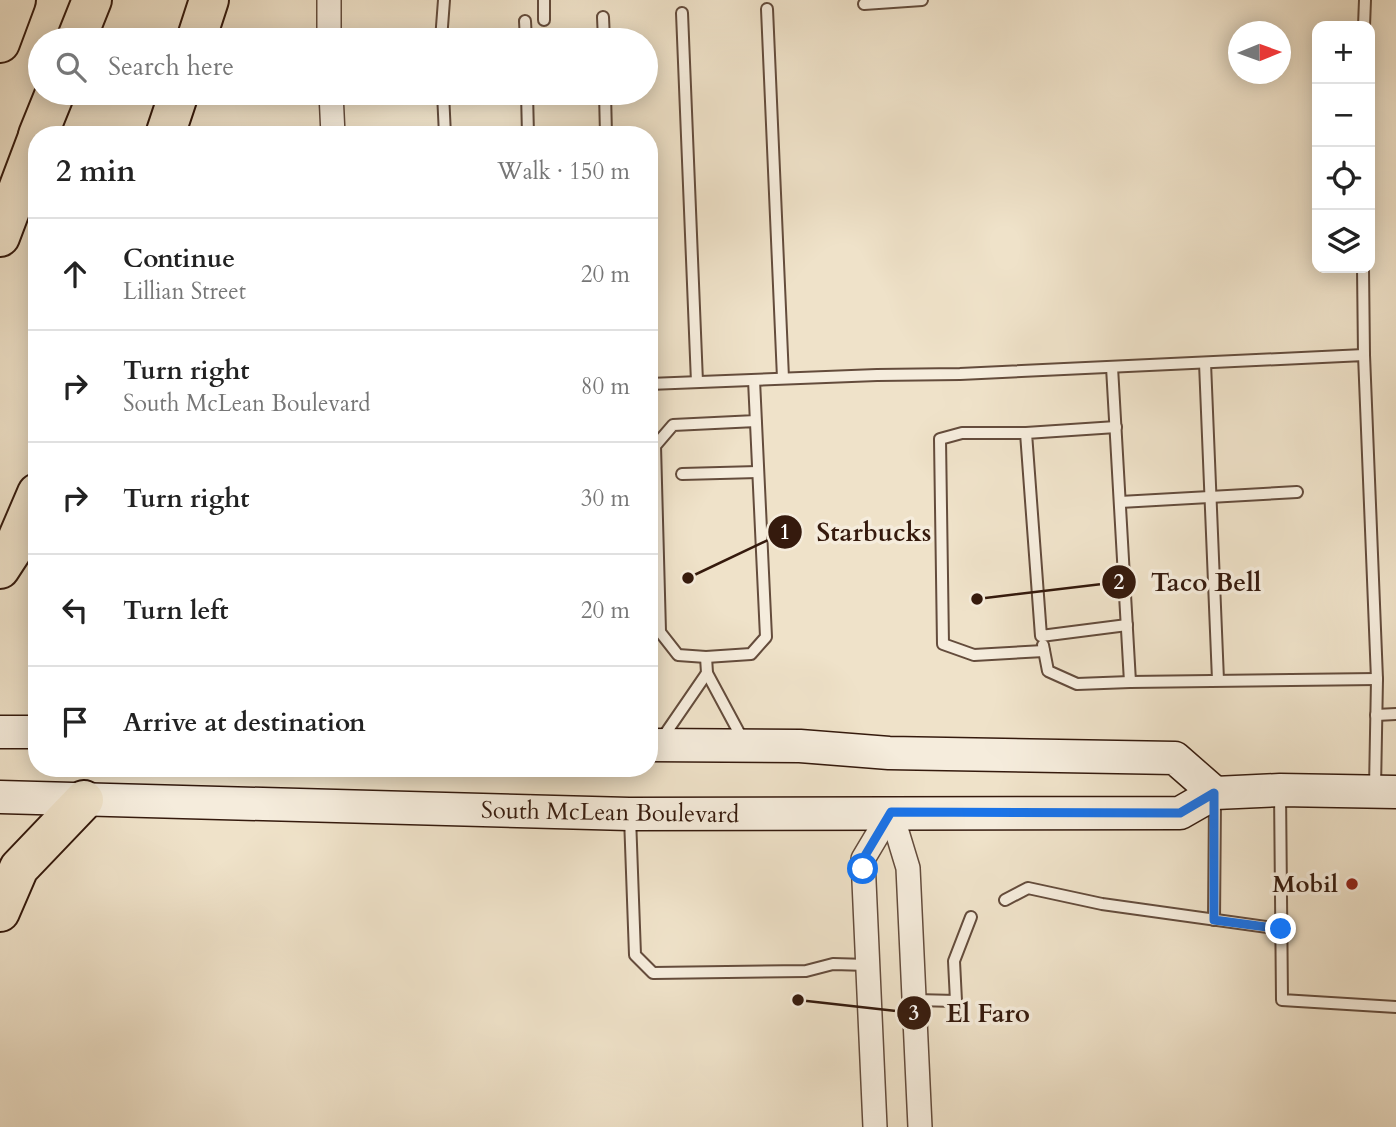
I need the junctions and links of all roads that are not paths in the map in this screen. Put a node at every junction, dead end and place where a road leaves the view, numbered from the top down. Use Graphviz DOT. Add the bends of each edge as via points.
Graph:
graph roads {
  1 [pos="16,0"];
  2 [pos="92,0"];
  3 [pos="209,0"];
  4 [pos="329,0"];
  5 [pos="444,0"];
  6 [pos="544,0"];
  7 [pos="922,0"];
  8 [pos="1365,0"];
  9 [pos="864,4"];
  10 [pos="767,9"];
  11 [pos="681,13"];
  12 [pos="603,17"];
  13 [pos="544,20"];
  14 [pos="525,21"];
  15 [pos="1364,21"];
  16 [pos="81,28"];
  17 [pos="200,28"];
  18 [pos="329,28"];
  19 [pos="442,28"];
  20 [pos="525,28"];
  21 [pos="603,28"];
  22 [pos="0,43"];
  23 [pos="50,105"];
  24 [pos="175,105"];
  25 [pos="332,105"];
  26 [pos="444,105"];
  27 [pos="527,105"];
  28 [pos="605,105"];
  29 [pos="42,126"];
  30 [pos="169,126"];
  31 [pos="333,126"];
  32 [pos="445,126"];
  33 [pos="528,126"];
  34 [pos="606,126"];
  35 [pos="28,163"];
  36 [pos="0,237"];
  37 [pos="1363,273"];
  38 [pos="1364,355"];
  39 [pos="1205,363"];
  40 [pos="1112,367"];
  41 [pos="783,378"];
  42 [pos="754,380"];
  43 [pos="697,382"];
  44 [pos="658,384"];
  45 [pos="756,421"];
  46 [pos="1116,428"];
  47 [pos="1026,432"];
  48 [pos="658,442"];
  49 [pos="758,472"];
  50 [pos="682,474"];
  51 [pos="1297,492"];
  52 [pos="1211,497"];
  53 [pos="1120,502"];
  54 [pos="28,515"];
  55 [pos="658,558"];
  56 [pos="0,569"];
  57 [pos="1127,625"];
  58 [pos="1041,636"];
  59 [pos="1044,651"];
  60 [pos="706,657"];
  61 [pos="707,673"];
  62 [pos="1377,679"];
  63 [pos="1218,680"];
  64 [pos="1130,682"];
  65 [pos="1396,714"];
  66 [pos="1376,715"];
  67 [pos="0,732"];
  68 [pos="28,732"];
  69 [pos="658,738"];
  70 [pos="658,745"];
  71 [pos="746,746"];
  72 [pos="1280,790"];
  73 [pos="1385,792"];
  74 [pos="1214,793"];
  75 [pos="0,797"];
  76 [pos="84,800"];
  77 [pos="891,812"];
  78 [pos="629,814"];
  79 [pos="1004,900"];
  80 [pos="0,912"];
  81 [pos="971,916"];
  82 [pos="1214,920"];
  83 [pos="1281,929"];
  84 [pos="868,965"];
  85 [pos="915,1000"];
  86 [pos="1396,1007"];
  87 [pos="875,1127"];
  88 [pos="920,1127"];
  1 -- 22 [label="highway"];
  2 -- 16 [label="highway"];
  3 -- 17 [label="highway"];
  4 -- 18 [label="street"];
  5 -- 19 [label="lane"];
  6 -- 13 [label="lane"];
  7 -- 9 [label="lane"];
  8 -- 15 [label="lane"];
  10 -- 41 [label="lane"];
  11 -- 43 [label="lane"];
  12 -- 21 [label="lane"];
  14 -- 20 [label="lane"];
  23 -- 29 [label="highway"];
  24 -- 30 [label="highway"];
  25 -- 31 [label="street"];
  26 -- 32 [label="lane"];
  27 -- 33 [label="lane"];
  28 -- 34 [label="lane"];
  35 -- 36 [label="highway"];
  37 -- 38 [label="lane"];
  38 -- 39 [label="lane"];
  38 -- 62 [label="lane"];
  39 -- 40 [label="lane"];
  39 -- 52 [label="lane"];
  40 -- 41 [label="lane"];
  40 -- 46 [label="lane"];
  41 -- 42 [label="lane"];
  42 -- 43 [label="lane"];
  42 -- 45 [label="lane"];
  43 -- 44 [label="lane"];
  45 -- 48 [label="lane" via="673,425"];
  45 -- 49 [label="lane"];
  46 -- 47 [label="lane"];
  46 -- 53 [label="lane"];
  47 -- 58 [label="lane"];
  47 -- 59 [label="lane" via="962,433 940,439 943,644 974,655"];
  49 -- 50 [label="lane"];
  49 -- 60 [label="lane" via="766,637 751,654"];
  51 -- 52 [label="lane"];
  52 -- 53 [label="lane"];
  52 -- 63 [label="lane"];
  53 -- 57 [label="lane"];
  54 -- 56 [label="highway"];
  55 -- 60 [label="lane" via="660,632 678,655"];
  57 -- 58 [label="lane"];
  57 -- 64 [label="lane"];
  58 -- 59 [label="lane"];
  59 -- 64 [label="lane" via="1048,671 1077,684"];
  60 -- 61 [label="lane"];
  61 -- 69 [label="lane"];
  61 -- 71 [label="lane"];
  62 -- 63 [label="lane"];
  62 -- 66 [label="lane"];
  63 -- 64 [label="lane"];
  65 -- 66 [label="lane"];
  66 -- 73 [label="lane"];
  67 -- 68 [label="main road"];
  70 -- 71 [label="main road"];
  71 -- 74 [label="main road" via="1175,758"];
  72 -- 73 [label="main road, South McLean Boulevard"];
  72 -- 74 [label="main road, South McLean Boulevard"];
  72 -- 83 [label="lane"];
  74 -- 77 [label="main road, South McLean Boulevard" via="1180,813"];
  74 -- 82 [label="lane"];
  75 -- 76 [label="main road, South McLean Boulevard"];
  76 -- 78 [label="main road, South McLean Boulevard"];
  76 -- 80 [label="highway" via="19,868"];
  77 -- 78 [label="main road, South McLean Boulevard"];
  77 -- 84 [label="street" via="863,859"];
  77 -- 85 [label="street" via="908,868"];
  78 -- 84 [label="lane" via="635,955 653,974"];
  79 -- 82 [label="lane" via="1028,888"];
  81 -- 85 [label="lane" via="954,961 956,1001"];
  82 -- 83 [label="lane"];
  83 -- 86 [label="lane" via="1282,1000"];
  84 -- 87 [label="street"];
  85 -- 88 [label="street"];
}
